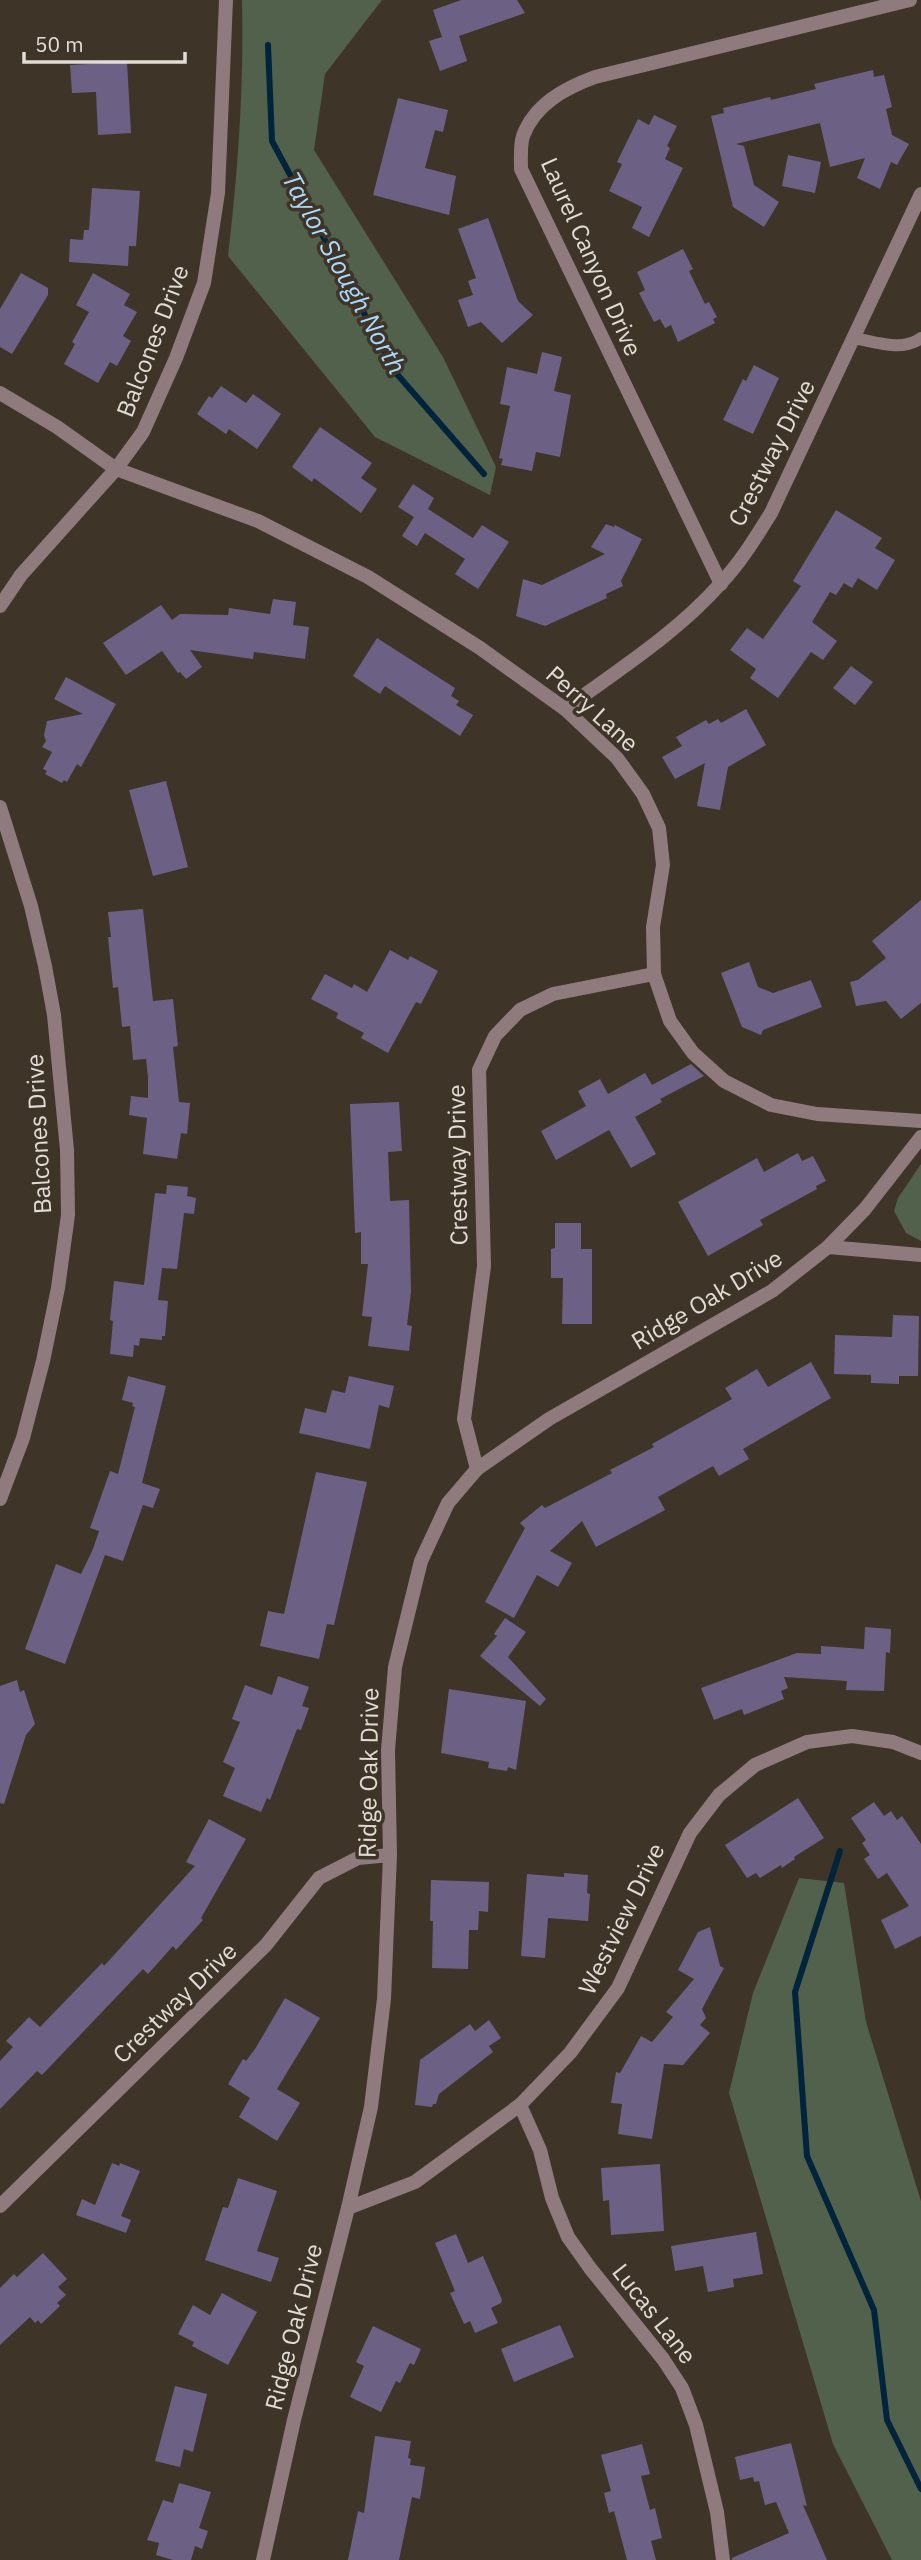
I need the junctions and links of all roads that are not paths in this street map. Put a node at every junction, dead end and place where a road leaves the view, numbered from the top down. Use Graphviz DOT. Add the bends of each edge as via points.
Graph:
graph roads {
  1 [pos="226,0"];
  2 [pos="910,0"];
  3 [pos="921,194"];
  4 [pos="854,338"];
  5 [pos="921,338"];
  6 [pos="0,393"];
  7 [pos="116,470"];
  8 [pos="720,584"];
  9 [pos="0,606"];
  10 [pos="565,709"];
  11 [pos="0,807"];
  12 [pos="654,974"];
  13 [pos="921,1121"];
  14 [pos="921,1138"];
  15 [pos="828,1247"];
  16 [pos="921,1255"];
  17 [pos="477,1469"];
  18 [pos="0,1499"];
  19 [pos="921,1753"];
  20 [pos="390,1855"];
  21 [pos="520,2105"];
  22 [pos="0,2206"];
  23 [pos="348,2208"];
  24 [pos="263,2560"];
  25 [pos="723,2560"];
  1 -- 7 [label="street, Balcones Drive" via="218,193 204,283 143,432"];
  2 -- 8 [label="street, Laurel Canyon Drive" via="595,77 567,88 537,112 522,138 521,169"];
  3 -- 4 [label="street, Crestway Drive"];
  4 -- 5 [label="lane" via="893,346"];
  4 -- 8 [label="street, Crestway Drive" via="771,513"];
  6 -- 7 [label="street, Perry Lane"];
  7 -- 9 [label="street, Balcones Drive" via="21,575"];
  7 -- 10 [label="street, Perry Lane" via="258,521 368,577"];
  8 -- 10 [label="street, Crestway Drive" via="678,624"];
  10 -- 12 [label="street, Perry Lane" via="617,758 643,794 659,828 663,865 653,927"];
  11 -- 18 [label="street, Balcones Drive" via="31,906 50,990 63,1093 68,1215 43,1361 23,1438"];
  12 -- 13 [label="street, Perry Lane" via="670,1021 693,1053 724,1081 771,1105 805,1112"];
  12 -- 17 [label="street, Crestway Drive" via="553,994 520,1010 495,1036 479,1070 484,1266 464,1419"];
  14 -- 15 [label="street, Ridge Oak Drive" via="866,1209"];
  15 -- 16 [label="street"];
  15 -- 17 [label="street, Ridge Oak Drive" via="772,1291 549,1419"];
  17 -- 20 [label="street, Ridge Oak Drive" via="448,1503 421,1561 395,1667 388,1750"];
  19 -- 21 [label="street, Westview Drive" via="893,1742 852,1736 807,1742 755,1765 719,1794 690,1833 618,1988 570,2053"];
  20 -- 22 [label="street, Crestway Drive" via="358,1858 319,1878 266,1945"];
  20 -- 23 [label="street, Ridge Oak Drive" via="382,2012 371,2107"];
  21 -- 23 [label="street, Westview Drive" via="415,2182"];
  21 -- 25 [label="street, Lucas Lane" via="568,2237 682,2388 714,2499"];
  23 -- 24 [label="street, Ridge Oak Drive"];
}
